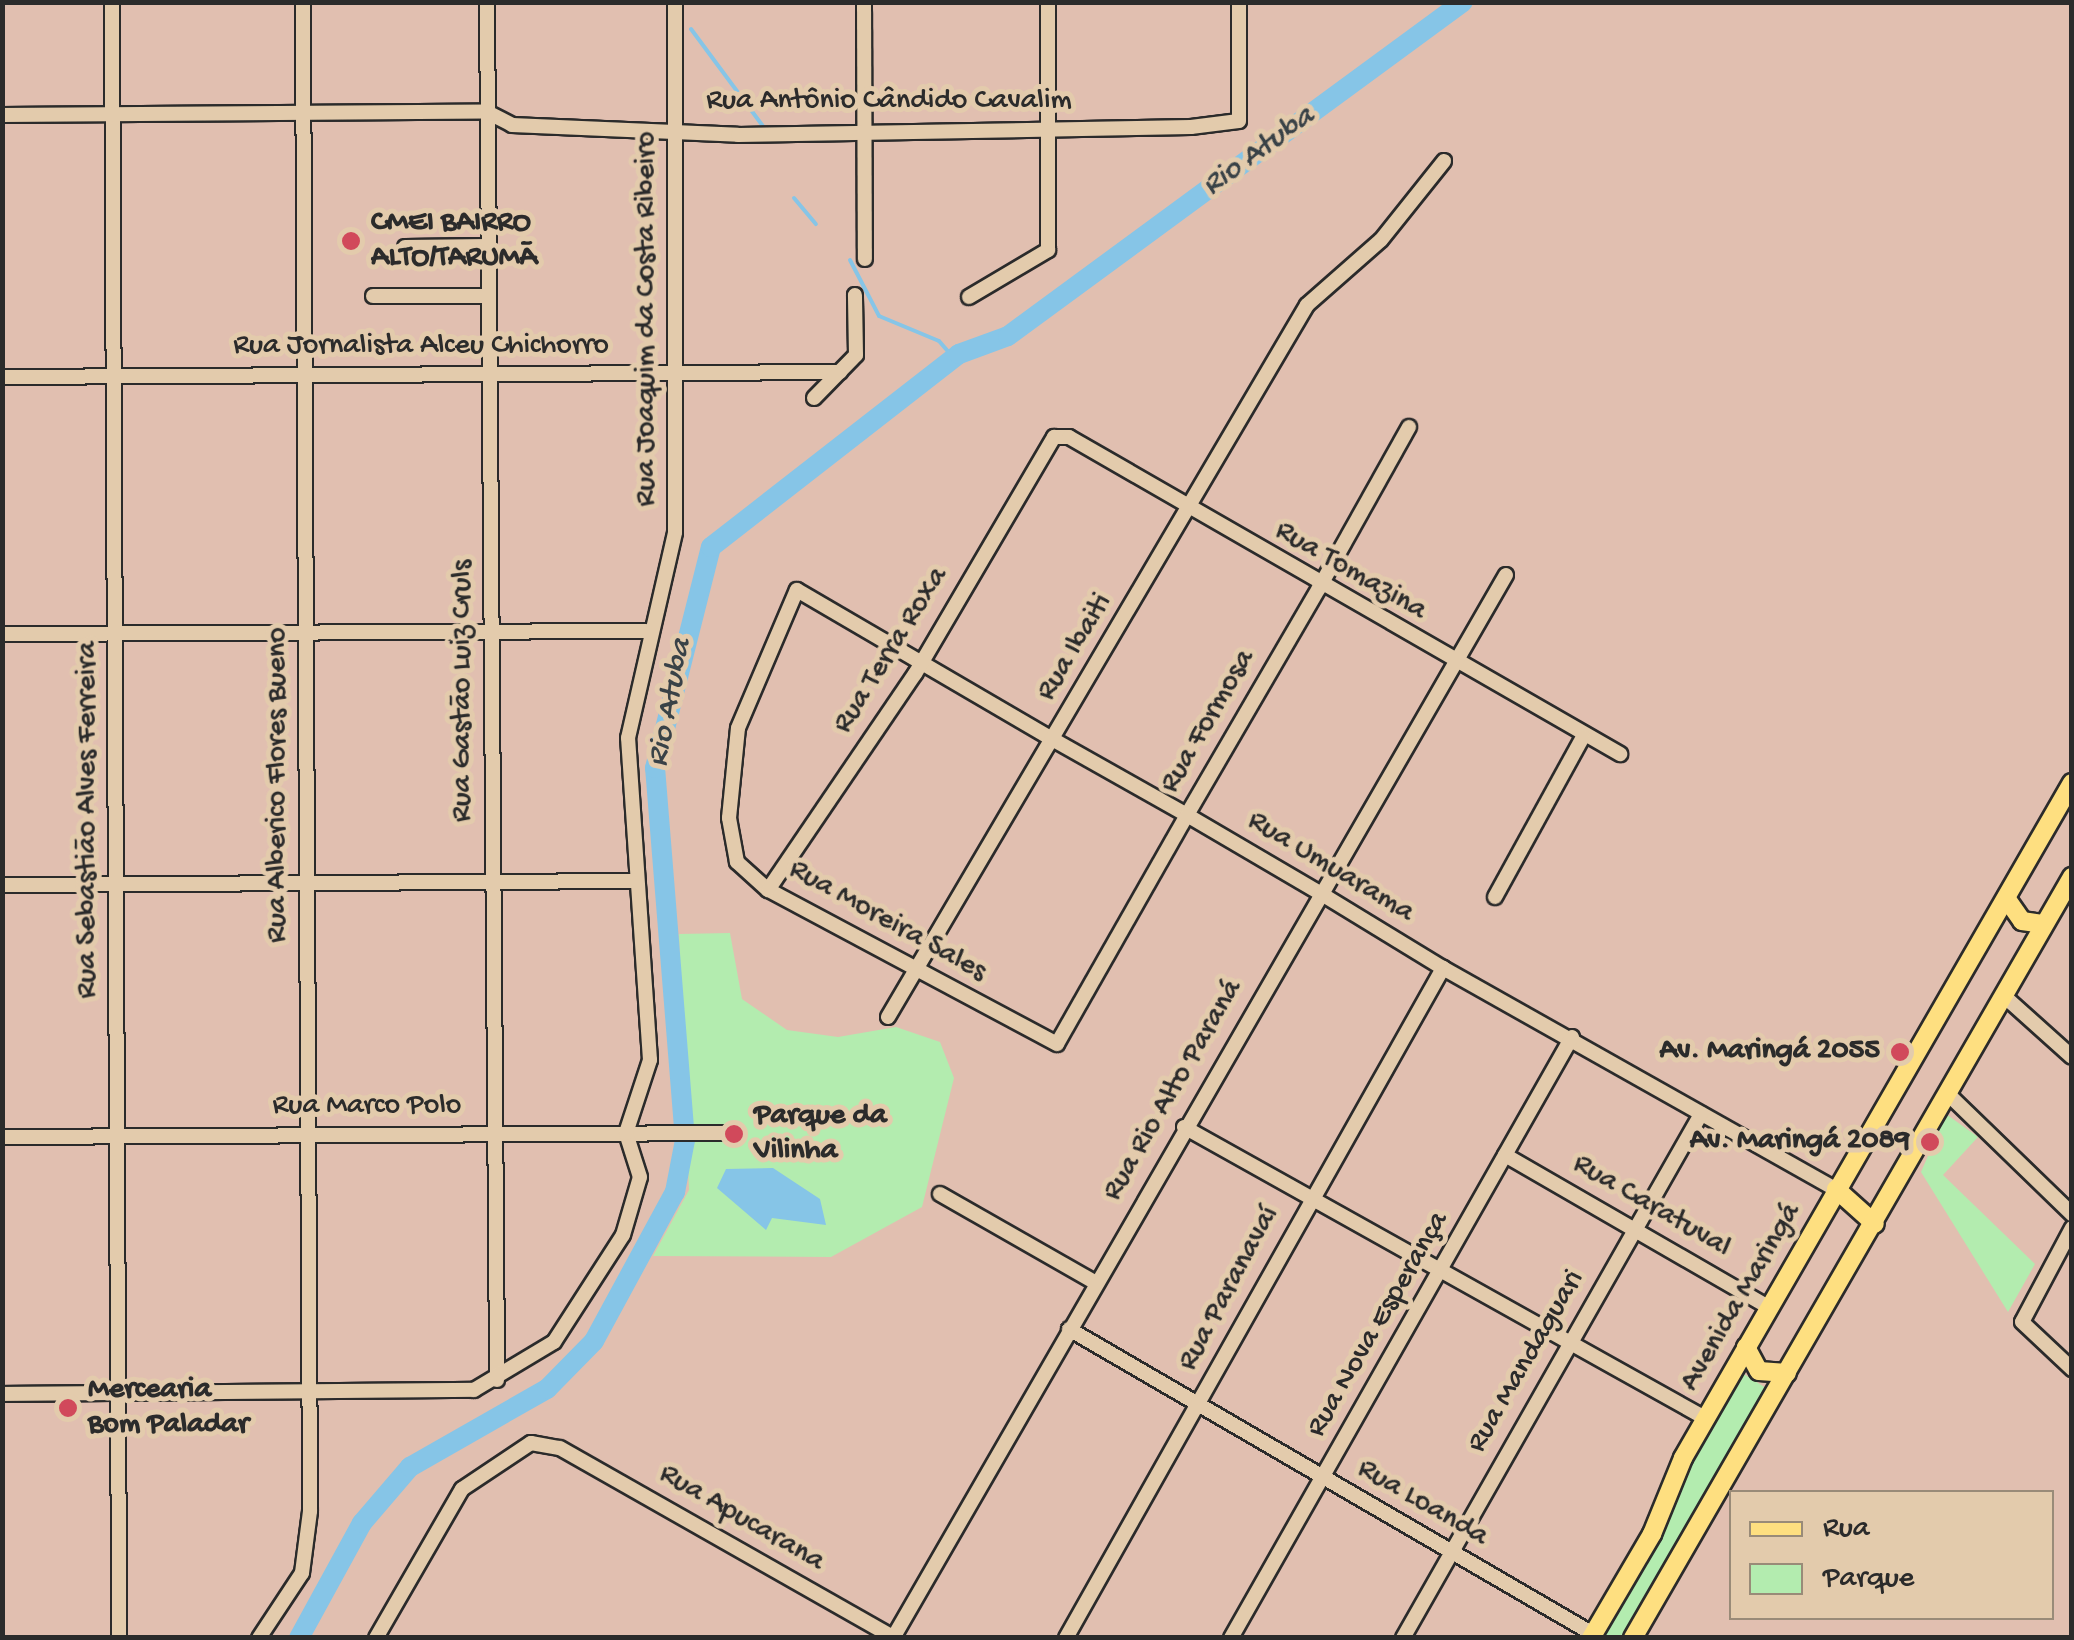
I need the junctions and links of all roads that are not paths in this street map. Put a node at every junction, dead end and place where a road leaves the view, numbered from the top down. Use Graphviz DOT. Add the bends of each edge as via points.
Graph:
graph roads {
  1 [pos="112,2"];
  2 [pos="303,2"];
  3 [pos="487,2"];
  4 [pos="675,2"];
  5 [pos="864,2"];
  6 [pos="1048,2"];
  7 [pos="1239,2"];
  8 [pos="487,112"];
  9 [pos="113,114"];
  10 [pos="304,114"];
  11 [pos="2,115"];
  12 [pos="676,128"];
  13 [pos="1048,128"];
  14 [pos="864,129"];
  15 [pos="1444,162"];
  16 [pos="488,246"];
  17 [pos="405,247"];
  18 [pos="865,260"];
  19 [pos="854,295"];
  20 [pos="373,296"];
  21 [pos="488,296"];
  22 [pos="969,297"];
  23 [pos="840,372"];
  24 [pos="675,373"];
  25 [pos="489,374"];
  26 [pos="305,375"];
  27 [pos="2,376"];
  28 [pos="114,376"];
  29 [pos="814,398"];
  30 [pos="1409,428"];
  31 [pos="1054,437"];
  32 [pos="1189,511"];
  33 [pos="1506,574"];
  34 [pos="1319,588"];
  35 [pos="797,590"];
  36 [pos="646,631"];
  37 [pos="306,632"];
  38 [pos="491,632"];
  39 [pos="116,633"];
  40 [pos="2,634"];
  41 [pos="922,662"];
  42 [pos="1452,663"];
  43 [pos="1583,737"];
  44 [pos="1054,740"];
  45 [pos="1620,754"];
  46 [pos="2072,783"];
  47 [pos="1187,815"];
  48 [pos="2072,877"];
  49 [pos="637,881"];
  50 [pos="493,882"];
  51 [pos="307,883"];
  52 [pos="116,884"];
  53 [pos="2,885"];
  54 [pos="768,890"];
  55 [pos="1320,892"];
  56 [pos="1496,897"];
  57 [pos="2006,898"];
  58 [pos="2044,924"];
  59 [pos="1443,968"];
  60 [pos="917,970"];
  61 [pos="2004,996"];
  62 [pos="888,1018"];
  63 [pos="1572,1038"];
  64 [pos="1057,1044"];
  65 [pos="2072,1057"];
  66 [pos="1948,1094"];
  67 [pos="1701,1114"];
  68 [pos="1184,1128"];
  69 [pos="732,1133"];
  70 [pos="495,1134"];
  71 [pos="626,1134"];
  72 [pos="308,1135"];
  73 [pos="2,1136"];
  74 [pos="117,1136"];
  75 [pos="1506,1155"];
  76 [pos="1836,1189"];
  77 [pos="940,1194"];
  78 [pos="1311,1197"];
  79 [pos="2072,1214"];
  80 [pos="1875,1224"];
  81 [pos="2072,1228"];
  82 [pos="1634,1229"];
  83 [pos="1443,1268"];
  84 [pos="1096,1282"];
  85 [pos="1768,1307"];
  86 [pos="1069,1329"];
  87 [pos="1572,1339"];
  88 [pos="1746,1346"];
  89 [pos="2072,1369"];
  90 [pos="1787,1373"];
  91 [pos="497,1380"];
  92 [pos="310,1393"];
  93 [pos="2,1394"];
  94 [pos="118,1394"];
  95 [pos="1199,1403"];
  96 [pos="1706,1418"];
  97 [pos="1324,1478"];
  98 [pos="1450,1552"];
  99 [pos="1592,1636"];
  100 [pos="894,1637"];
  101 [pos="120,1638"];
  102 [pos="258,1638"];
  103 [pos="376,1638"];
  104 [pos="1066,1638"];
  105 [pos="1231,1638"];
  106 [pos="1402,1638"];
  107 [pos="1633,1638"];
  1 -- 9 [label="street, Rua Sebastião Alves Ferreira"];
  2 -- 10 [label="street, Rua Alberico Flores Bueno"];
  3 -- 8 [label="street, Rua Gastão Luiz Cruls"];
  4 -- 12 [label="street, Rua Joaquim da Costa Ribeiro"];
  5 -- 14 [label="street"];
  6 -- 13 [label="street"];
  7 -- 13 [label="street, Rua Antônio Cândido Cavalim" via="1239,120"];
  8 -- 10 [label="street, Rua Antônio Cândido Cavalim"];
  8 -- 12 [label="street, Rua Antônio Cândido Cavalim" via="512,125"];
  8 -- 16 [label="street, Rua Gastão Luiz Cruls"];
  9 -- 10 [label="street, Rua Antônio Cândido Cavalim"];
  9 -- 11 [label="street, Rua Antônio Cândido Cavalim"];
  9 -- 28 [label="street, Rua Sebastião Alves Ferreira"];
  10 -- 26 [label="street, Rua Alberico Flores Bueno"];
  12 -- 14 [label="street, Rua Antônio Cândido Cavalim"];
  12 -- 24 [label="street, Rua Joaquim da Costa Ribeiro"];
  13 -- 14 [label="street, Rua Antônio Cândido Cavalim"];
  13 -- 22 [label="street" via="1048,250"];
  14 -- 18 [label="street"];
  15 -- 32 [label="street, Rua Ibaiti" via="1413,206 1307,305"];
  16 -- 17 [label="street"];
  16 -- 21 [label="street, Rua Gastão Luiz Cruls"];
  19 -- 23 [label="street" via="858,349"];
  20 -- 21 [label="street"];
  21 -- 25 [label="street, Rua Gastão Luiz Cruls"];
  23 -- 24 [label="street, Rua Jornalista Alceu Chichorro"];
  23 -- 29 [label="street"];
  24 -- 25 [label="street, Rua Jornalista Alceu Chichorro"];
  24 -- 36 [label="street, Rua Joaquim da Costa Ribeiro" via="674,544"];
  25 -- 26 [label="street, Rua Jornalista Alceu Chichorro"];
  25 -- 38 [label="street, Rua Gastão Luiz Cruls"];
  26 -- 28 [label="street, Rua Jornalista Alceu Chichorro"];
  26 -- 37 [label="street, Rua Alberico Flores Bueno"];
  27 -- 28 [label="street, Rua Jornalista Alceu Chichorro"];
  28 -- 39 [label="street, Rua Sebastião Alves Ferreira"];
  30 -- 34 [label="street, Rua Formosa"];
  31 -- 32 [label="street, Rua Tomazina"];
  31 -- 41 [label="street, Rua Terra Roxa"];
  32 -- 34 [label="street, Rua Tomazina"];
  32 -- 44 [label="street, Rua Ibaiti"];
  33 -- 42 [label="street, Rua Rio Alto Paraná"];
  34 -- 42 [label="street, Rua Tomazina"];
  34 -- 47 [label="street, Rua Formosa"];
  35 -- 41 [label="street, Rua Umuarama"];
  35 -- 54 [label="street, Rua Moreira Sales" via="758,671 734,764 738,862"];
  36 -- 38 [label="street"];
  36 -- 49 [label="street, Rua Joaquim da Costa Ribeiro" via="628,738"];
  37 -- 38 [label="street"];
  37 -- 39 [label="street"];
  37 -- 51 [label="street, Rua Alberico Flores Bueno"];
  38 -- 50 [label="street, Rua Gastão Luiz Cruls"];
  39 -- 40 [label="street"];
  39 -- 52 [label="street, Rua Sebastião Alves Ferreira"];
  41 -- 44 [label="street, Rua Umuarama"];
  41 -- 54 [label="street, Rua Terra Roxa"];
  42 -- 43 [label="street, Rua Tomazina"];
  42 -- 55 [label="street, Rua Rio Alto Paraná"];
  43 -- 45 [label="street, Rua Tomazina"];
  43 -- 56 [label="street"];
  44 -- 47 [label="street, Rua Umuarama"];
  44 -- 60 [label="street, Rua Ibaiti"];
  46 -- 57 [label="main road, Avenida Maringá"];
  47 -- 55 [label="street, Rua Umuarama"];
  47 -- 64 [label="street, Rua Formosa"];
  48 -- 58 [label="main road"];
  49 -- 50 [label="street"];
  49 -- 71 [label="street, Rua Joaquim da Costa Ribeiro" via="649,1076"];
  50 -- 51 [label="street"];
  50 -- 70 [label="street, Rua Gastão Luiz Cruls"];
  51 -- 52 [label="street"];
  51 -- 72 [label="street, Rua Alberico Flores Bueno"];
  52 -- 53 [label="street"];
  52 -- 74 [label="street, Rua Sebastião Alves Ferreira"];
  54 -- 60 [label="street, Rua Moreira Sales"];
  55 -- 59 [label="street, Rua Umuarama"];
  55 -- 68 [label="street, Rua Rio Alto Paraná"];
  57 -- 58 [label="main road" via="2022,922"];
  57 -- 76 [label="main road, Avenida Maringá"];
  58 -- 61 [label="main road"];
  59 -- 63 [label="street, Rua Umuarama"];
  59 -- 78 [label="street, Rua Paranavaí"];
  60 -- 62 [label="street, Rua Ibaiti"];
  60 -- 64 [label="street, Rua Moreira Sales"];
  61 -- 65 [label="street"];
  61 -- 66 [label="main road"];
  63 -- 67 [label="street, Rua Umuarama"];
  63 -- 75 [label="street, Rua Nova Esperança"];
  66 -- 79 [label="street"];
  66 -- 80 [label="main road"];
  67 -- 76 [label="street, Rua Umuarama"];
  67 -- 82 [label="street, Rua Mandaguari"];
  68 -- 78 [label="street"];
  68 -- 84 [label="street, Rua Rio Alto Paraná"];
  69 -- 71 [label="street, Rua Marco Polo"];
  70 -- 71 [label="street, Rua Marco Polo"];
  70 -- 72 [label="street, Rua Marco Polo"];
  70 -- 91 [label="street, Rua Gastão Luiz Cruls"];
  71 -- 91 [label="street" via="640,1177 624,1234 554,1342"];
  72 -- 74 [label="street, Rua Marco Polo"];
  72 -- 92 [label="street, Rua Alberico Flores Bueno"];
  73 -- 74 [label="street, Rua Marco Polo"];
  74 -- 94 [label="street, Rua Sebastião Alves Ferreira"];
  75 -- 82 [label="street, Rua Caratuval"];
  75 -- 83 [label="street, Rua Nova Esperança"];
  76 -- 80 [label="main road"];
  76 -- 85 [label="main road, Avenida Maringá"];
  77 -- 84 [label="street"];
  78 -- 83 [label="street"];
  78 -- 95 [label="street, Rua Paranavaí"];
  80 -- 90 [label="main road"];
  81 -- 89 [label="street" via="2023,1307 2022,1322"];
  82 -- 85 [label="street, Rua Caratuval"];
  82 -- 87 [label="street, Rua Mandaguari"];
  83 -- 87 [label="street"];
  83 -- 97 [label="street, Rua Nova Esperança"];
  84 -- 86 [label="street, Rua Rio Alto Paraná"];
  85 -- 88 [label="main road, Avenida Maringá"];
  86 -- 95 [label="street, Rua Loanda"];
  86 -- 100 [label="street, Rua Rio Alto Paraná"];
  87 -- 96 [label="street"];
  87 -- 98 [label="street, Rua Mandaguari"];
  88 -- 90 [label="main road" via="1759,1371"];
  88 -- 96 [label="main road, Avenida Maringá"];
  90 -- 107 [label="main road"];
  91 -- 92 [label="street" via="464,1392"];
  92 -- 94 [label="street"];
  92 -- 102 [label="street, Rua Alberico Flores Bueno" via="304,1567"];
  93 -- 94 [label="street"];
  94 -- 101 [label="street, Rua Sebastião Alves Ferreira"];
  95 -- 97 [label="street, Rua Loanda"];
  95 -- 104 [label="street, Rua Paranavaí"];
  96 -- 99 [label="main road, Avenida Maringá"];
  97 -- 98 [label="street, Rua Loanda"];
  97 -- 105 [label="street, Rua Nova Esperança"];
  98 -- 99 [label="street, Rua Loanda"];
  98 -- 106 [label="street, Rua Mandaguari"];
  100 -- 103 [label="street, Rua Apucarana" via="560,1448 532,1443 462,1490"];
}
